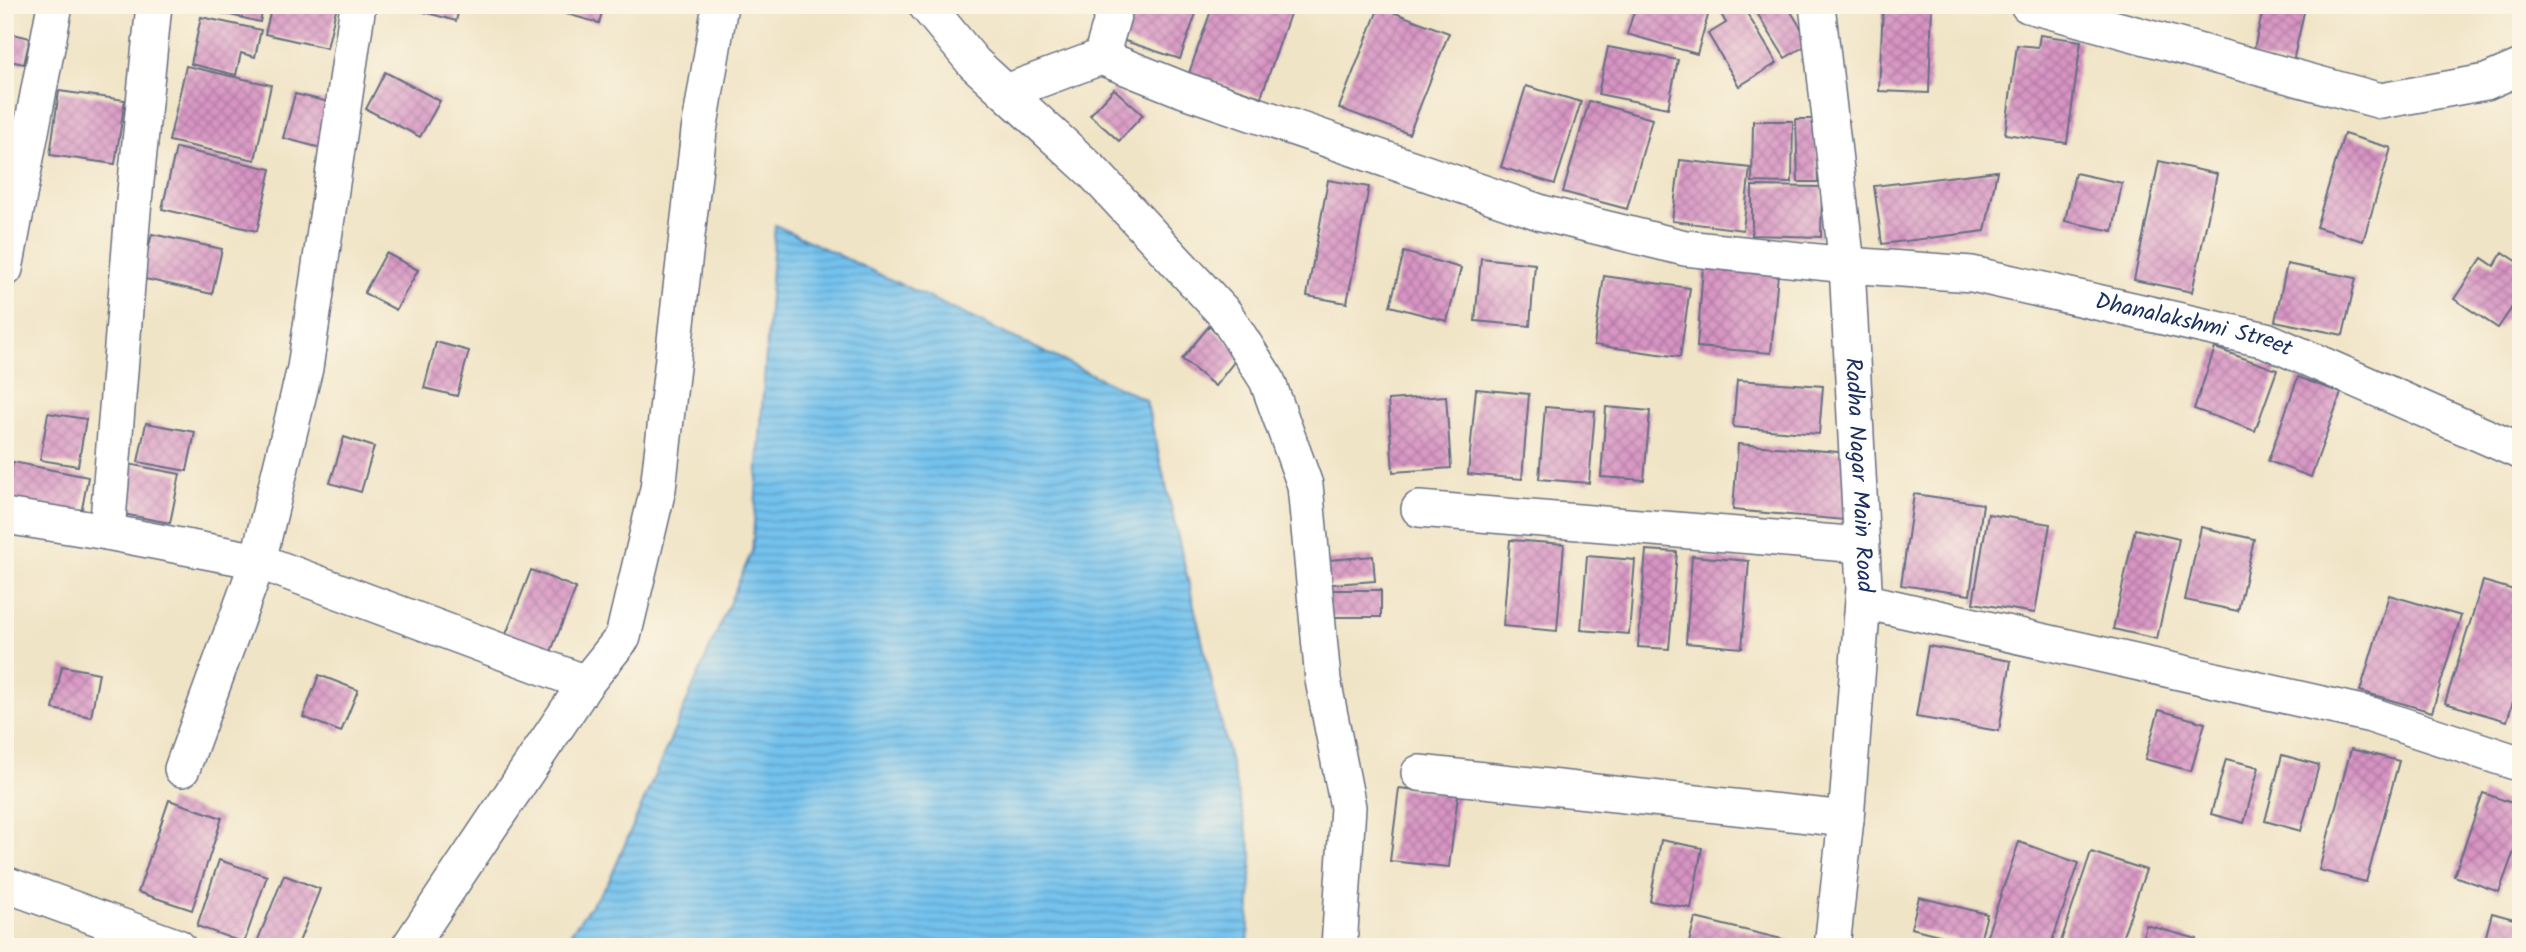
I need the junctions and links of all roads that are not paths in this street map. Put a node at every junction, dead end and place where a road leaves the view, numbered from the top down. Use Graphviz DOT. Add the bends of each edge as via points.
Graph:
graph roads {
  1 [pos="55,5"];
  2 [pos="153,5"];
  3 [pos="358,5"];
  4 [pos="720,5"];
  5 [pos="926,5"];
  6 [pos="1116,5"];
  7 [pos="1817,5"];
  8 [pos="2028,5"];
  9 [pos="1101,57"];
  10 [pos="2521,67"];
  11 [pos="1006,92"];
  12 [pos="1847,265"];
  13 [pos="5,269"];
  14 [pos="2521,452"];
  15 [pos="1419,509"];
  16 [pos="5,516"];
  17 [pos="107,532"];
  18 [pos="1861,545"];
  19 [pos="258,561"];
  20 [pos="1863,601"];
  21 [pos="586,683"];
  22 [pos="2521,764"];
  23 [pos="182,769"];
  24 [pos="1419,773"];
  25 [pos="1846,820"];
  26 [pos="5,884"];
  27 [pos="178,947"];
  28 [pos="409,947"];
  29 [pos="1339,947"];
  30 [pos="1832,947"];
  1 -- 13 [label="street"];
  2 -- 17 [label="street"];
  3 -- 19 [label="street" via="305,368"];
  4 -- 21 [label="street" via="699,131 658,489 623,637"];
  5 -- 11 [label="street" via="974,64"];
  6 -- 9 [label="street"];
  7 -- 12 [label="street, Radha Nagar Main Road"];
  8 -- 10 [label="street" via="2381,101 2486,82"];
  9 -- 11 [label="street"];
  9 -- 12 [label="street, Dhanalakshmi Street" via="1542,213 1685,248"];
  11 -- 29 [label="street" via="1093,172 1225,314 1267,380 1305,485 1323,680 1348,807"];
  12 -- 14 [label="street, Dhanalakshmi Street" via="1972,274 2266,340"];
  12 -- 18 [label="street, Radha Nagar Main Road"];
  15 -- 18 [label="street"];
  16 -- 17 [label="street"];
  17 -- 19 [label="street"];
  18 -- 20 [label="street, Radha Nagar Main Road"];
  19 -- 21 [label="street"];
  19 -- 23 [label="street"];
  20 -- 22 [label="street" via="2371,715"];
  20 -- 25 [label="street, Radha Nagar Main Road"];
  21 -- 28 [label="street"];
  24 -- 25 [label="street"];
  25 -- 30 [label="street, Radha Nagar Main Road"];
  26 -- 27 [label="street"];
}
